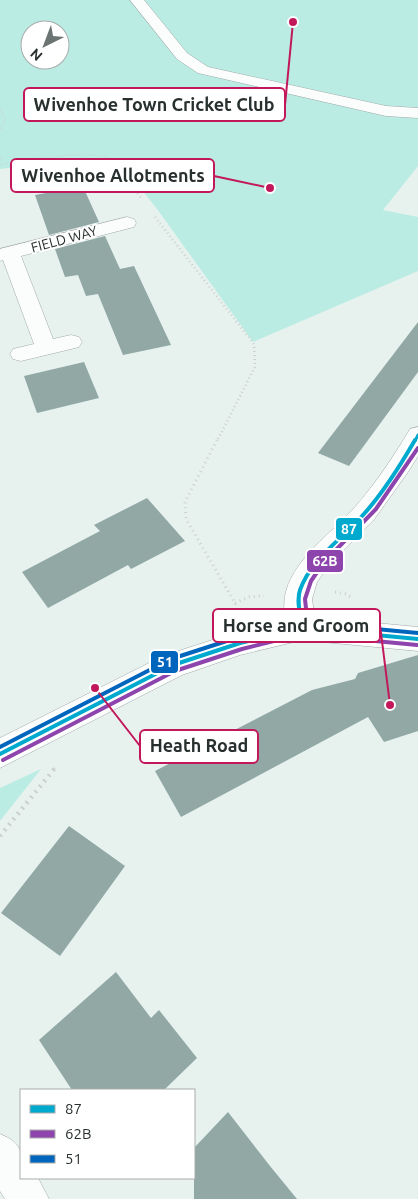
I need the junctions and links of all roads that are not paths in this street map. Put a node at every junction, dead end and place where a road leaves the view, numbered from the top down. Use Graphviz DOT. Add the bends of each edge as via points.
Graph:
graph roads {
  1 [pos="137,0"];
  2 [pos="418,113"];
  3 [pos="127,223"];
  4 [pos="5,254"];
  5 [pos="71,342"];
  6 [pos="46,348"];
  7 [pos="20,354"];
  8 [pos="418,435"];
  9 [pos="302,628"];
  10 [pos="418,639"];
  11 [pos="0,754"];
  12 [pos="0,1154"];
  13 [pos="28,1199"];
  1 -- 2 [label="street" via="182,56 203,70 386,111"];
  3 -- 4 [label="street, FIELD WAY"];
  4 -- 6 [label="street"];
  5 -- 6 [label="street"];
  6 -- 7 [label="street"];
  8 -- 9 [label="street" via="363,515 310,568 299,592"];
  9 -- 10 [label="street"];
  9 -- 11 [label="street" via="240,643 173,665"];
  12 -- 13 [label="street"];
}
